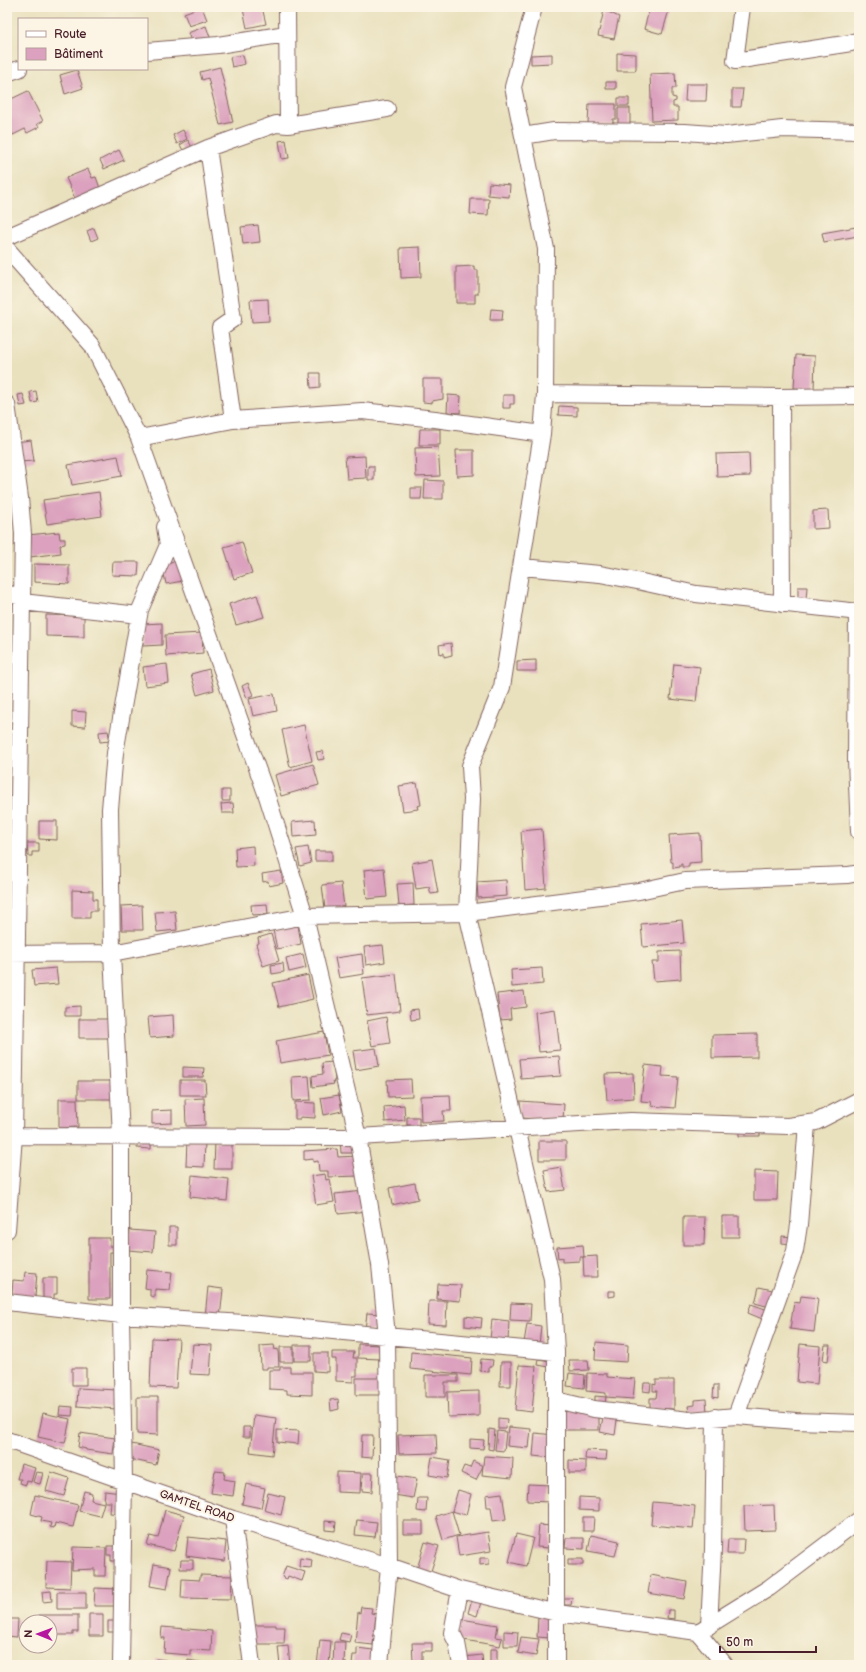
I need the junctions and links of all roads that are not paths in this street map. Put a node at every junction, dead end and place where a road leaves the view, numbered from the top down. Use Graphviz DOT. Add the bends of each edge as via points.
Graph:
graph roads {
  1 [pos="287,7"];
  2 [pos="534,7"];
  3 [pos="742,7"];
  4 [pos="286,34"];
  5 [pos="859,40"];
  6 [pos="148,51"];
  7 [pos="18,69"];
  8 [pos="7,73"];
  9 [pos="387,109"];
  10 [pos="288,125"];
  11 [pos="859,131"];
  12 [pos="523,136"];
  13 [pos="208,148"];
  14 [pos="7,247"];
  15 [pos="544,394"];
  16 [pos="859,396"];
  17 [pos="781,397"];
  18 [pos="7,404"];
  19 [pos="233,420"];
  20 [pos="9,433"];
  21 [pos="542,434"];
  22 [pos="139,438"];
  23 [pos="156,484"];
  24 [pos="522,567"];
  25 [pos="17,597"];
  26 [pos="782,604"];
  27 [pos="858,612"];
  28 [pos="140,615"];
  29 [pos="859,832"];
  30 [pos="859,873"];
  31 [pos="467,913"];
  32 [pos="305,916"];
  33 [pos="112,953"];
  34 [pos="12,954"];
  35 [pos="859,1100"];
  36 [pos="806,1124"];
  37 [pos="518,1127"];
  38 [pos="14,1136"];
  39 [pos="121,1136"];
  40 [pos="358,1137"];
  41 [pos="7,1230"];
  42 [pos="7,1302"];
  43 [pos="121,1315"];
  44 [pos="387,1336"];
  45 [pos="556,1352"];
  46 [pos="556,1400"];
  47 [pos="736,1416"];
  48 [pos="715,1417"];
  49 [pos="859,1422"];
  50 [pos="7,1440"];
  51 [pos="124,1480"];
  52 [pos="233,1519"];
  53 [pos="859,1520"];
  54 [pos="389,1566"];
  55 [pos="460,1590"];
  56 [pos="557,1613"];
  57 [pos="704,1629"];
  58 [pos="121,1665"];
  59 [pos="252,1665"];
  60 [pos="380,1665"];
  61 [pos="461,1665"];
  62 [pos="556,1665"];
  63 [pos="725,1665"];
  1 -- 4 [label="street"];
  2 -- 12 [label="street" via="512,86"];
  3 -- 5 [label="street" via="735,61"];
  4 -- 6 [label="street" via="218,45"];
  4 -- 10 [label="street"];
  7 -- 8 [label="street"];
  9 -- 10 [label="street"];
  10 -- 13 [label="street" via="276,124"];
  11 -- 12 [label="street" via="782,130 726,135 554,130"];
  12 -- 15 [label="street" via="546,249"];
  13 -- 14 [label="street"];
  13 -- 19 [label="street" via="234,319 220,328"];
  14 -- 22 [label="street" via="92,345"];
  15 -- 17 [label="street"];
  15 -- 21 [label="street"];
  16 -- 17 [label="street"];
  17 -- 26 [label="street"];
  18 -- 20 [label="street"];
  19 -- 21 [label="street" via="362,411"];
  19 -- 22 [label="street"];
  20 -- 25 [label="street" via="23,534"];
  21 -- 24 [label="street"];
  22 -- 23 [label="street"];
  23 -- 28 [label="street" via="168,545"];
  23 -- 32 [label="street" via="267,796"];
  24 -- 26 [label="street" via="600,574 696,594"];
  24 -- 31 [label="street" via="502,687 470,766 472,799"];
  25 -- 28 [label="street"];
  25 -- 34 [label="street"];
  26 -- 27 [label="street"];
  27 -- 29 [label="street" via="856,760"];
  28 -- 33 [label="street" via="115,753 110,809"];
  30 -- 31 [label="street" via="685,881 639,891"];
  31 -- 32 [label="street"];
  31 -- 37 [label="street"];
  32 -- 33 [label="street"];
  32 -- 40 [label="street"];
  33 -- 34 [label="street"];
  33 -- 39 [label="street"];
  34 -- 38 [label="street"];
  35 -- 36 [label="street" via="816,1122"];
  36 -- 37 [label="street" via="788,1126 631,1121"];
  36 -- 47 [label="street" via="795,1251"];
  37 -- 40 [label="street"];
  37 -- 45 [label="street" via="552,1279"];
  38 -- 39 [label="street"];
  38 -- 41 [label="street"];
  39 -- 40 [label="street"];
  39 -- 43 [label="street"];
  40 -- 44 [label="street" via="380,1265"];
  42 -- 43 [label="street"];
  43 -- 44 [label="street"];
  43 -- 51 [label="street"];
  44 -- 45 [label="street"];
  44 -- 54 [label="street"];
  45 -- 46 [label="street"];
  46 -- 48 [label="street" via="594,1408 690,1420"];
  46 -- 56 [label="street"];
  47 -- 48 [label="street"];
  47 -- 49 [label="street" via="796,1421"];
  48 -- 57 [label="street" via="713,1550"];
  50 -- 51 [label="street, GAMTEL ROAD"];
  51 -- 52 [label="street, GAMTEL ROAD"];
  51 -- 58 [label="street"];
  52 -- 54 [label="street, GAMTEL ROAD"];
  52 -- 59 [label="street"];
  53 -- 57 [label="street" via="768,1588"];
  54 -- 55 [label="street, GAMTEL ROAD"];
  54 -- 60 [label="street"];
  55 -- 56 [label="street, GAMTEL ROAD"];
  55 -- 61 [label="street" via="452,1633"];
  56 -- 57 [label="street, GAMTEL ROAD"];
  56 -- 62 [label="street"];
  57 -- 63 [label="street"];
}
